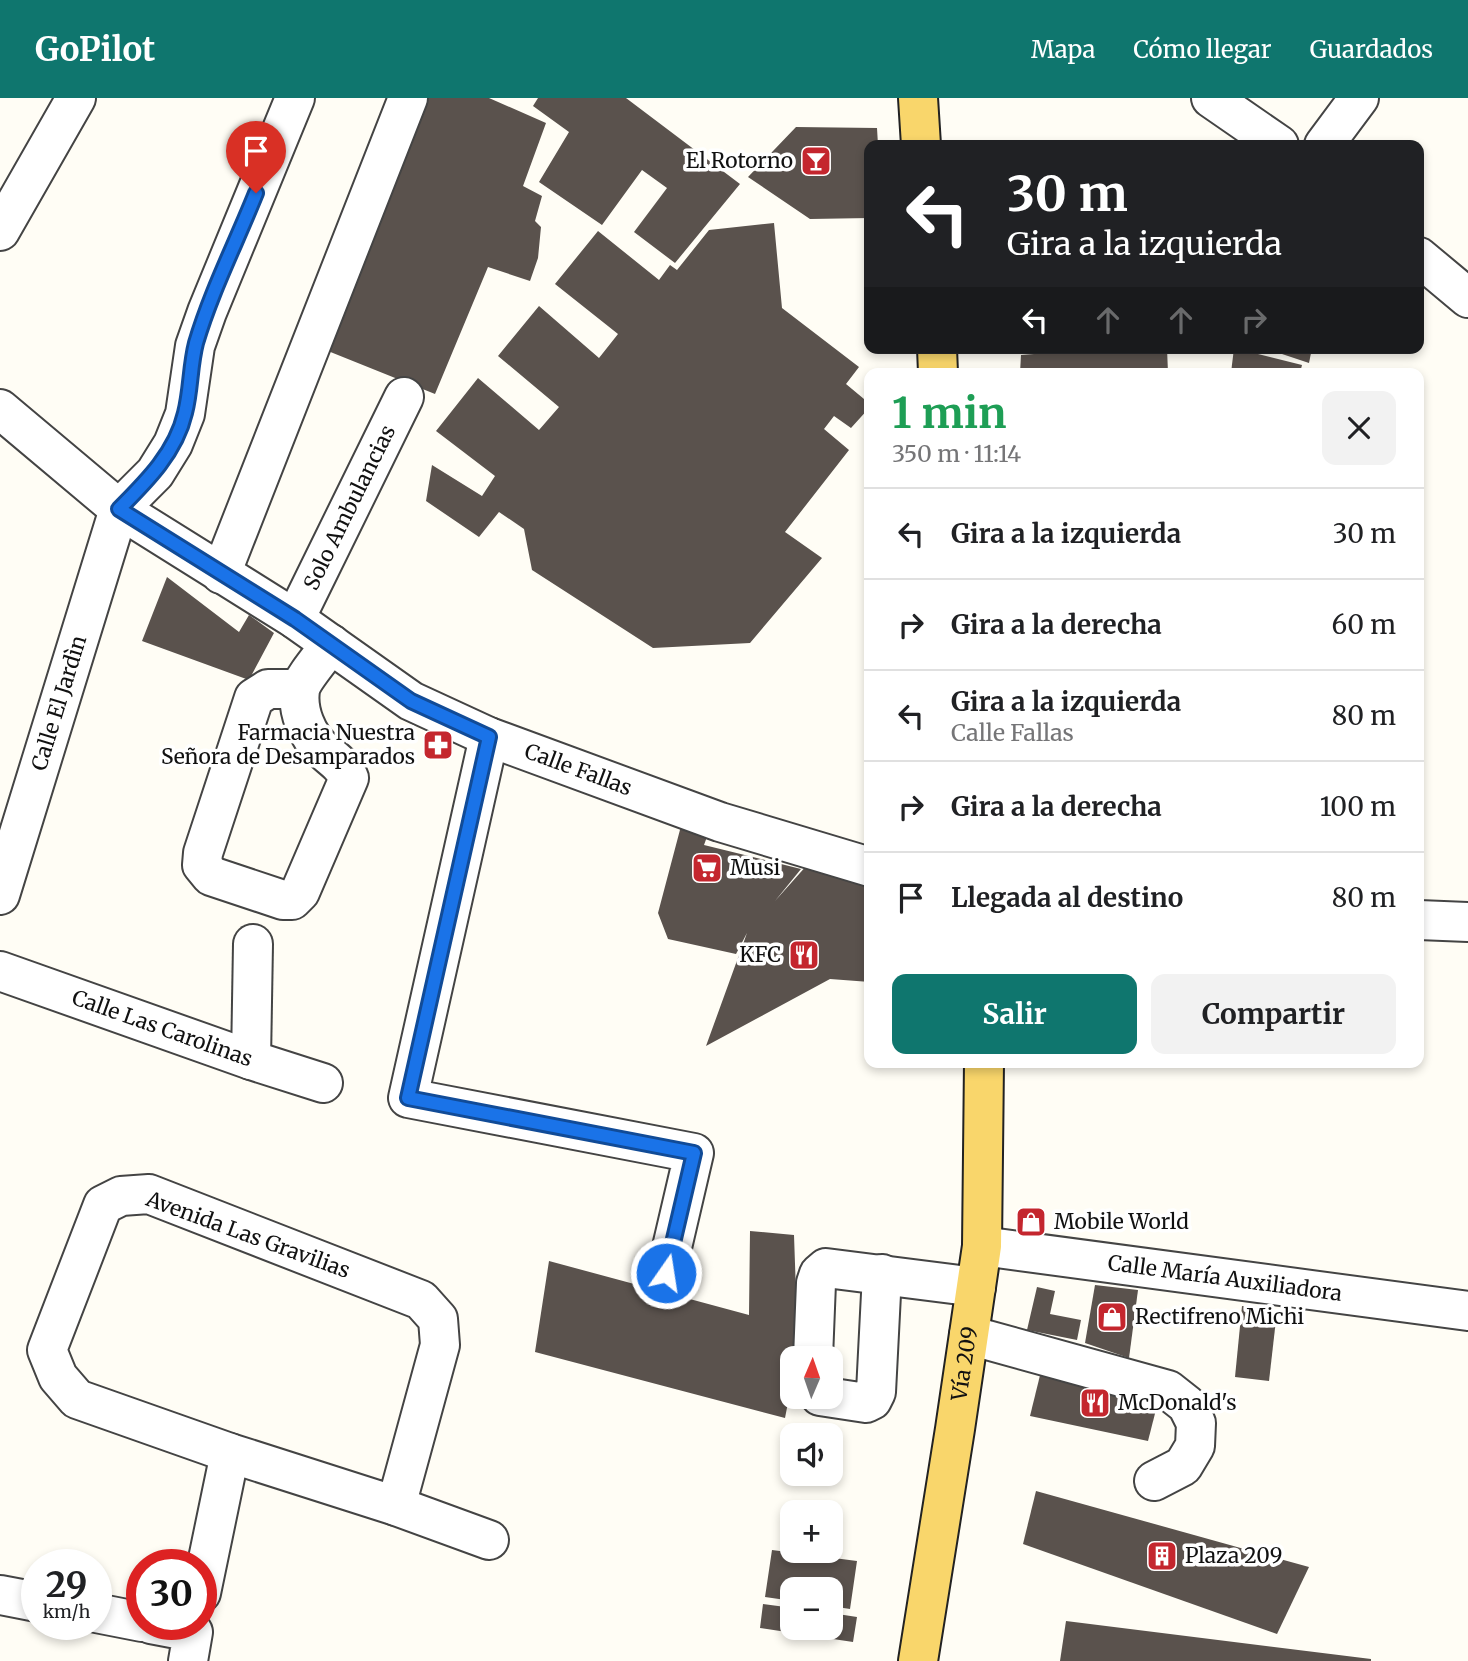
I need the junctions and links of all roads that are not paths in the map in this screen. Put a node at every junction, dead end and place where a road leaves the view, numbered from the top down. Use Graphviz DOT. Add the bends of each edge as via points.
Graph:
graph roads {
  1 [pos="76,98"];
  2 [pos="295,98"];
  3 [pos="408,98"];
  4 [pos="918,98"];
  5 [pos="1211,98"];
  6 [pos="1359,98"];
  7 [pos="921,140"];
  8 [pos="1272,140"];
  9 [pos="1328,140"];
  10 [pos="0,231"];
  11 [pos="1424,261"];
  12 [pos="1468,298"];
  13 [pos="404,397"];
  14 [pos="0,409"];
  15 [pos="119,509"];
  16 [pos="222,574"];
  17 [pos="295,619"];
  18 [pos="331,644"];
  19 [pos="300,689"];
  20 [pos="489,737"];
  21 [pos="864,865"];
  22 [pos="0,895"];
  23 [pos="1424,919"];
  24 [pos="1468,922"];
  25 [pos="253,944"];
  26 [pos="0,971"];
  27 [pos="251,1060"];
  28 [pos="984,1068"];
  29 [pos="323,1083"];
  30 [pos="982,1246"];
  31 [pos="666,1273"];
  32 [pos="882,1275"];
  33 [pos="976,1287"];
  34 [pos="1468,1311"];
  35 [pos="969,1335"];
  36 [pos="813,1346"];
  37 [pos="844,1400"];
  38 [pos="230,1453"];
  39 [pos="1154,1481"];
  40 [pos="396,1506"];
  41 [pos="489,1540"];
  42 [pos="210,1549"];
  43 [pos="0,1595"];
  44 [pos="21,1599"];
  45 [pos="918,1661"];
  1 -- 10 [label="street"];
  2 -- 15 [label="street" via="207,312 195,346 185,414 173,443 155,473"];
  3 -- 16 [label="street"];
  4 -- 7 [label="main road"];
  5 -- 8 [label="street"];
  6 -- 9 [label="street"];
  11 -- 12 [label="street"];
  13 -- 17 [label="street, Solo Ambulancias"];
  14 -- 15 [label="street, Calle Fallas"];
  15 -- 16 [label="street, Calle Fallas"];
  15 -- 22 [label="street, Calle El Jardìn"];
  16 -- 17 [label="street, Calle Fallas"];
  17 -- 18 [label="street, Calle Fallas"];
  18 -- 19 [label="street"];
  18 -- 20 [label="street, Calle Fallas" via="411,701"];
  19 -- 19 [label="street" via="268,689 254,698 202,864 211,876 283,900 292,900 303,885 349,778 342,765 309,735"];
  20 -- 21 [label="street, Calle Fallas" via="720,822"];
  20 -- 31 [label="street" via="408,1098 694,1153"];
  23 -- 24 [label="street"];
  25 -- 27 [label="street"];
  26 -- 27 [label="street, Calle Las Carolinas"];
  27 -- 29 [label="street, Calle Las Carolinas"];
  28 -- 30 [label="main road, Vía 209"];
  30 -- 33 [label="main road, Vía 209"];
  30 -- 34 [label="street, Calle María Auxiliadora"];
  32 -- 33 [label="street"];
  32 -- 36 [label="street" via="826,1268 819,1274"];
  32 -- 37 [label="street" via="876,1392 866,1403"];
  33 -- 35 [label="main road, Vía 209"];
  35 -- 39 [label="street" via="1167,1390 1187,1405 1196,1423 1195,1446 1183,1466"];
  35 -- 45 [label="main road, Vía 209"];
  38 -- 40 [label="street, Avenida Las Gravilias"];
  38 -- 40 [label="street, Avenida Las Gravilias" via="77,1399 58,1377 47,1350 103,1205 121,1196 149,1194 421,1300 438,1319 440,1345"];
  38 -- 42 [label="street"];
  40 -- 41 [label="street, Avenida Las Gravilias"];
  43 -- 44 [label="street"];
}
